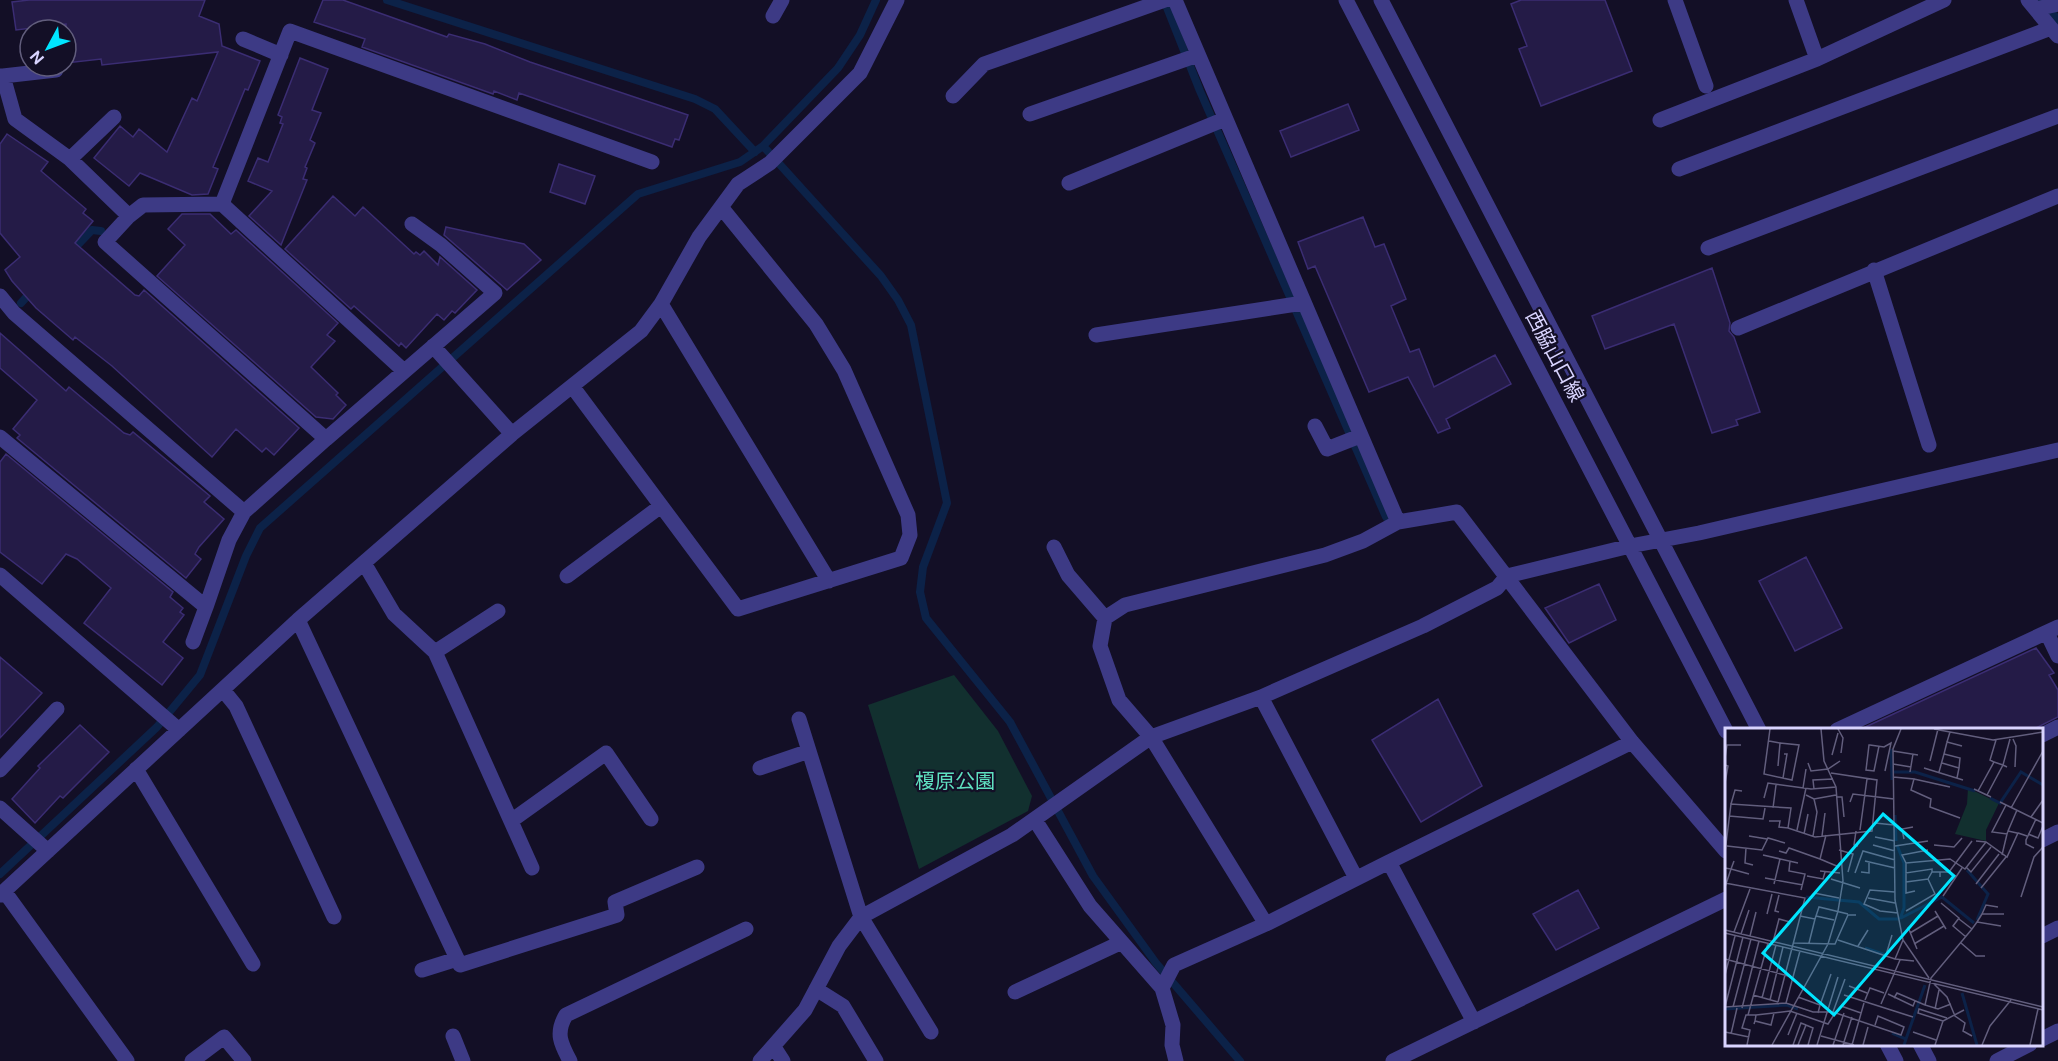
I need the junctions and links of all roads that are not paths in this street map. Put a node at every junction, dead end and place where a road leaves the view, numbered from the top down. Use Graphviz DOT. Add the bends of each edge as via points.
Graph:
graph roads {
  1 [pos="782,0"];
  2 [pos="897,0"];
  3 [pos="1175,0"];
  4 [pos="1346,0"];
  5 [pos="1381,0"];
  6 [pos="1675,0"];
  7 [pos="1796,0"];
  8 [pos="1161,2"];
  9 [pos="1935,2"];
  10 [pos="2058,4"];
  11 [pos="2032,5"];
  12 [pos="773,16"];
  13 [pos="2054,32"];
  14 [pos="243,39"];
  15 [pos="280,55"];
  16 [pos="1190,58"];
  17 [pos="1817,59"];
  18 [pos="18,74"];
  19 [pos="2,76"];
  20 [pos="1706,87"];
  21 [pos="953,96"];
  22 [pos="1030,114"];
  23 [pos="2058,116"];
  24 [pos="114,117"];
  25 [pos="1660,120"];
  26 [pos="1216,123"];
  27 [pos="70,159"];
  28 [pos="652,162"];
  29 [pos="1679,169"];
  30 [pos="1070,183"];
  31 [pos="2058,196"];
  32 [pos="222,204"];
  33 [pos="722,207"];
  34 [pos="129,216"];
  35 [pos="412,224"];
  36 [pos="1708,248"];
  37 [pos="1874,270"];
  38 [pos="0,296"];
  39 [pos="661,304"];
  40 [pos="1294,305"];
  41 [pos="1738,328"];
  42 [pos="1096,335"];
  43 [pos="433,346"];
  44 [pos="404,371"];
  45 [pos="572,386"];
  46 [pos="1315,426"];
  47 [pos="512,434"];
  48 [pos="0,437"];
  49 [pos="326,439"];
  50 [pos="1353,439"];
  51 [pos="1929,445"];
  52 [pos="2058,450"];
  53 [pos="661,506"];
  54 [pos="244,512"];
  55 [pos="1398,522"];
  56 [pos="1662,541"];
  57 [pos="1630,546"];
  58 [pos="1054,547"];
  59 [pos="363,563"];
  60 [pos="0,575"];
  61 [pos="567,576"];
  62 [pos="1508,576"];
  63 [pos="829,580"];
  64 [pos="206,607"];
  65 [pos="498,611"];
  66 [pos="1105,618"];
  67 [pos="298,620"];
  68 [pos="2052,630"];
  69 [pos="193,642"];
  70 [pos="435,652"];
  71 [pos="2058,656"];
  72 [pos="223,690"];
  73 [pos="1261,697"];
  74 [pos="57,709"];
  75 [pos="799,718"];
  76 [pos="2058,727"];
  77 [pos="1758,728"];
  78 [pos="1839,728"];
  79 [pos="1725,729"];
  80 [pos="179,730"];
  81 [pos="2043,734"];
  82 [pos="1151,737"];
  83 [pos="1632,742"];
  84 [pos="809,751"];
  85 [pos="760,768"];
  86 [pos="0,770"];
  87 [pos="136,770"];
  88 [pos="0,808"];
  89 [pos="651,819"];
  90 [pos="511,820"];
  91 [pos="1035,820"];
  92 [pos="2058,832"];
  93 [pos="2043,840"];
  94 [pos="1725,850"];
  95 [pos="48,851"];
  96 [pos="1389,862"];
  97 [pos="697,867"];
  98 [pos="532,868"];
  99 [pos="1356,878"];
  100 [pos="2,893"];
  101 [pos="1725,899"];
  102 [pos="334,917"];
  103 [pos="861,917"];
  104 [pos="1266,924"];
  105 [pos="2058,928"];
  106 [pos="746,929"];
  107 [pos="2043,936"];
  108 [pos="1120,943"];
  109 [pos="457,958"];
  110 [pos="253,964"];
  111 [pos="422,970"];
  112 [pos="1166,982"];
  113 [pos="816,989"];
  114 [pos="1015,992"];
  115 [pos="1474,1022"];
  116 [pos="2058,1031"];
  117 [pos="931,1032"];
  118 [pos="453,1036"];
  119 [pos="2043,1038"];
  120 [pos="1921,1046"];
  121 [pos="2026,1046"];
  122 [pos="774,1047"];
  123 [pos="127,1061"];
  124 [pos="192,1061"];
  125 [pos="244,1061"];
  126 [pos="463,1061"];
  127 [pos="570,1061"];
  128 [pos="760,1061"];
  129 [pos="783,1061"];
  130 [pos="876,1061"];
  131 [pos="1176,1061"];
  132 [pos="1393,1061"];
  133 [pos="1929,1061"];
  134 [pos="1997,1061"];
  1 -- 12 [label="street"];
  2 -- 33 [label="street" via="860,73 775,158 738,184"];
  3 -- 16 [label="street"];
  4 -- 57 [label="street, 西脇山口線"];
  5 -- 56 [label="street, 西脇山口線"];
  6 -- 20 [label="street"];
  7 -- 17 [label="street"];
  8 -- 21 [label="street" via="984,64"];
  9 -- 17 [label="street"];
  10 -- 11 [label="street"];
  11 -- 13 [label="street"];
  13 -- 29 [label="street"];
  14 -- 15 [label="street"];
  15 -- 28 [label="street" via="290,31"];
  15 -- 32 [label="street"];
  16 -- 22 [label="street"];
  16 -- 26 [label="street"];
  17 -- 25 [label="street"];
  18 -- 19 [label="street"];
  19 -- 27 [label="street" via="15,119"];
  23 -- 36 [label="street"];
  24 -- 27 [label="street"];
  26 -- 30 [label="street"];
  26 -- 40 [label="street"];
  27 -- 34 [label="street"];
  31 -- 37 [label="street"];
  32 -- 34 [label="street" via="143,205"];
  32 -- 44 [label="street"];
  33 -- 39 [label="street" via="699,237"];
  33 -- 63 [label="street" via="822,333 844,370 908,515 910,535 901,558"];
  34 -- 49 [label="street" via="105,242"];
  35 -- 43 [label="street" via="495,293"];
  37 -- 41 [label="street"];
  37 -- 51 [label="street"];
  38 -- 54 [label="street" via="14,313"];
  39 -- 45 [label="street" via="641,331"];
  39 -- 63 [label="street"];
  40 -- 42 [label="street"];
  40 -- 50 [label="street"];
  43 -- 44 [label="street"];
  43 -- 47 [label="street"];
  44 -- 49 [label="street"];
  45 -- 47 [label="street"];
  45 -- 53 [label="street"];
  46 -- 50 [label="street" via="1327,449"];
  47 -- 59 [label="street"];
  48 -- 64 [label="street"];
  49 -- 54 [label="street"];
  50 -- 55 [label="street"];
  52 -- 56 [label="street"];
  53 -- 61 [label="street"];
  53 -- 63 [label="street" via="738,609"];
  54 -- 64 [label="street" via="229,540"];
  55 -- 62 [label="street" via="1457,512"];
  55 -- 66 [label="street" via="1325,555 1125,605"];
  56 -- 57 [label="street"];
  56 -- 77 [label="street, 西脇山口線"];
  57 -- 62 [label="street"];
  57 -- 79 [label="street, 西脇山口線"];
  58 -- 66 [label="street" via="1068,575"];
  59 -- 67 [label="street"];
  59 -- 70 [label="street" via="394,614"];
  60 -- 80 [label="street"];
  62 -- 73 [label="street" via="1497,588 1423,626"];
  62 -- 83 [label="street"];
  64 -- 69 [label="street"];
  65 -- 70 [label="street"];
  66 -- 82 [label="street" via="1100,646 1119,700"];
  67 -- 72 [label="street"];
  67 -- 109 [label="street"];
  68 -- 71 [label="street"];
  68 -- 78 [label="street"];
  70 -- 90 [label="street"];
  72 -- 80 [label="street"];
  72 -- 102 [label="street" via="236,706"];
  73 -- 82 [label="street"];
  73 -- 99 [label="street"];
  74 -- 86 [label="street"];
  75 -- 84 [label="street"];
  76 -- 81 [label="street"];
  80 -- 87 [label="street"];
  82 -- 91 [label="street"];
  82 -- 104 [label="street"];
  83 -- 94 [label="street"];
  83 -- 96 [label="street"];
  84 -- 85 [label="street"];
  84 -- 103 [label="street"];
  87 -- 95 [label="street"];
  87 -- 110 [label="street"];
  88 -- 95 [label="street"];
  89 -- 90 [label="street" via="606,753"];
  90 -- 98 [label="street"];
  91 -- 103 [label="street"];
  91 -- 108 [label="street" via="1090,906"];
  92 -- 93 [label="street"];
  95 -- 100 [label="street"];
  96 -- 99 [label="street"];
  96 -- 115 [label="street"];
  97 -- 109 [label="street" via="615,902 617,915 460,964"];
  99 -- 104 [label="street"];
  100 -- 123 [label="street"];
  101 -- 115 [label="street"];
  103 -- 113 [label="street" via="839,946"];
  103 -- 117 [label="street"];
  104 -- 112 [label="street" via="1174,965"];
  105 -- 107 [label="street"];
  106 -- 127 [label="street" via="566,1015 559,1026 559,1040"];
  108 -- 112 [label="street"];
  108 -- 114 [label="street"];
  109 -- 111 [label="street"];
  112 -- 131 [label="street"];
  113 -- 122 [label="street" via="805,1010"];
  113 -- 130 [label="street" via="843,1006"];
  115 -- 132 [label="street"];
  116 -- 119 [label="street"];
  118 -- 126 [label="street"];
  120 -- 133 [label="street"];
  121 -- 134 [label="street"];
  122 -- 128 [label="street"];
  122 -- 129 [label="street"];
  124 -- 125 [label="street" via="224,1037"];
}
